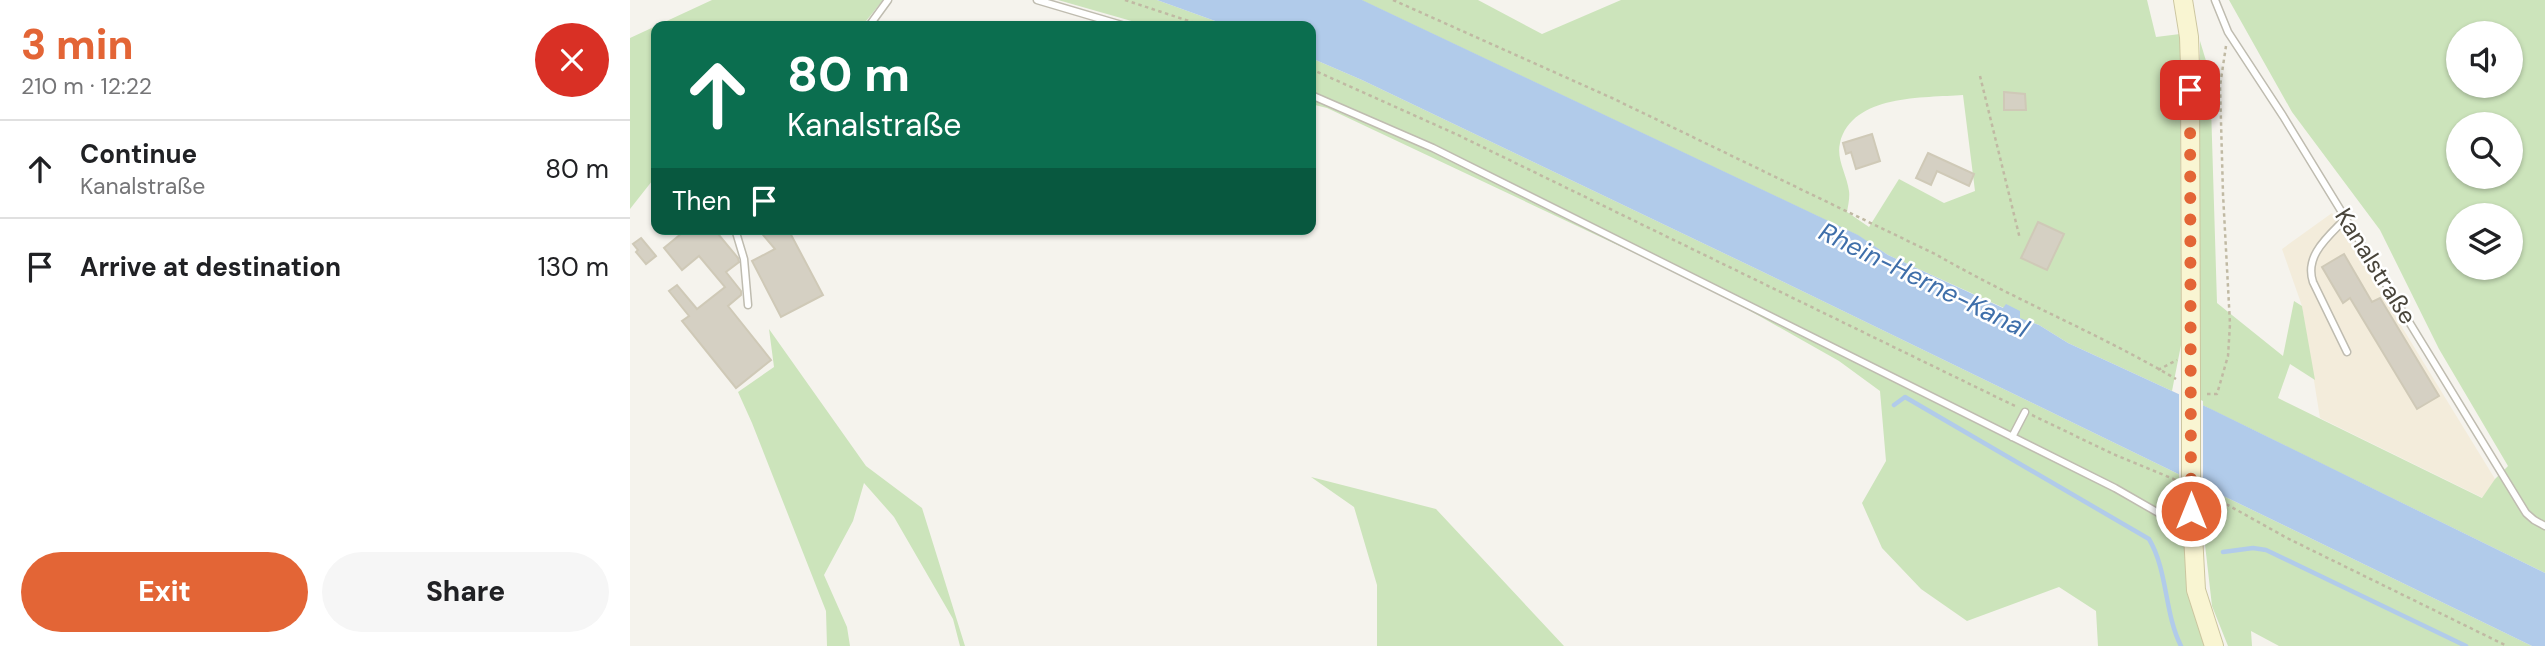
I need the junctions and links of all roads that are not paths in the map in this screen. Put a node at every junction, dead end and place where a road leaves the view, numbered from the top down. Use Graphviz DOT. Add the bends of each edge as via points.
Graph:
graph roads {
  1 [pos="888,0"];
  2 [pos="1037,0"];
  3 [pos="2183,0"];
  4 [pos="2215,0"];
  5 [pos="873,21"];
  6 [pos="1108,21"];
  7 [pos="1316,97"];
  8 [pos="2346,218"];
  9 [pos="737,235"];
  10 [pos="748,305"];
  11 [pos="2347,352"];
  12 [pos="2025,412"];
  13 [pos="2012,437"];
  14 [pos="2197,522"];
  15 [pos="2545,526"];
  16 [pos="2214,646"];
  1 -- 5 [label="lane"];
  2 -- 6 [label="lane"];
  3 -- 14 [label="main road, bridge" via="2190,67 2191,353 2185,379"];
  4 -- 8 [label="lane, Kanalstraße" via="2228,32"];
  7 -- 13 [label="lane" via="1433,148"];
  8 -- 11 [label="lane" via="2317,250 2310,270"];
  8 -- 15 [label="lane, Kanalstraße" via="2526,513"];
  9 -- 10 [label="lane"];
  12 -- 13 [label="lane"];
  13 -- 14 [label="lane" via="2176,523"];
  14 -- 16 [label="main road" via="2196,590"];
}
